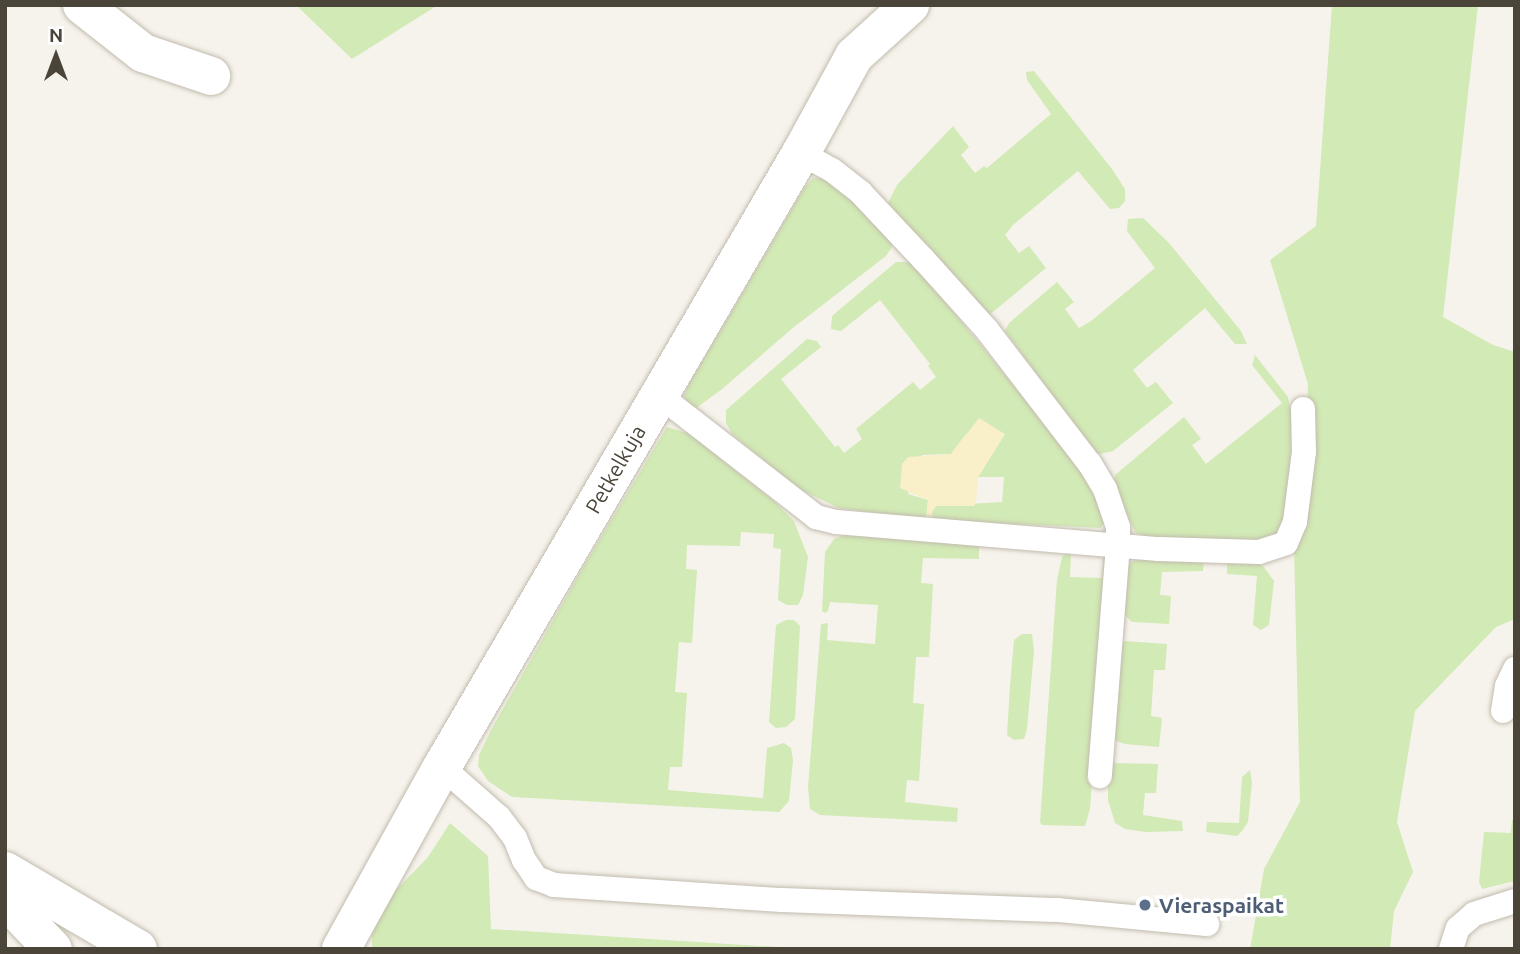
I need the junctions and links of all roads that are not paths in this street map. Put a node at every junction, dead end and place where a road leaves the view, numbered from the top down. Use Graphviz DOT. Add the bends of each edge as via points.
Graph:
graph roads {
  1 [pos="82,5"];
  2 [pos="910,5"];
  3 [pos="211,76"];
  4 [pos="802,153"];
  5 [pos="659,395"];
  6 [pos="1303,409"];
  7 [pos="1118,545"];
  8 [pos="1515,669"];
  9 [pos="1503,711"];
  10 [pos="442,767"];
  11 [pos="1100,776"];
  12 [pos="5,871"];
  13 [pos="5,899"];
  14 [pos="1515,901"];
  15 [pos="1207,924"];
  16 [pos="53,949"];
  17 [pos="138,949"];
  18 [pos="341,949"];
  19 [pos="1451,949"];
  1 -- 3 [label="street" via="143,53"];
  2 -- 4 [label="street, Petkelkuja" via="854,57"];
  4 -- 5 [label="street, Petkelkuja"];
  4 -- 7 [label="lane" via="861,193 987,330 1097,475 1114,511"];
  5 -- 7 [label="lane" via="816,517 859,525"];
  5 -- 10 [label="street, Petkelkuja"];
  6 -- 7 [label="lane" via="1300,500 1286,543 1259,552"];
  7 -- 11 [label="lane"];
  8 -- 9 [label="lane"];
  10 -- 15 [label="lane" via="499,817 536,878 554,885 1058,910"];
  10 -- 18 [label="street, Petkelkuja"];
  12 -- 17 [label="street"];
  13 -- 16 [label="street"];
  14 -- 19 [label="lane" via="1475,914 1458,928"];
}
